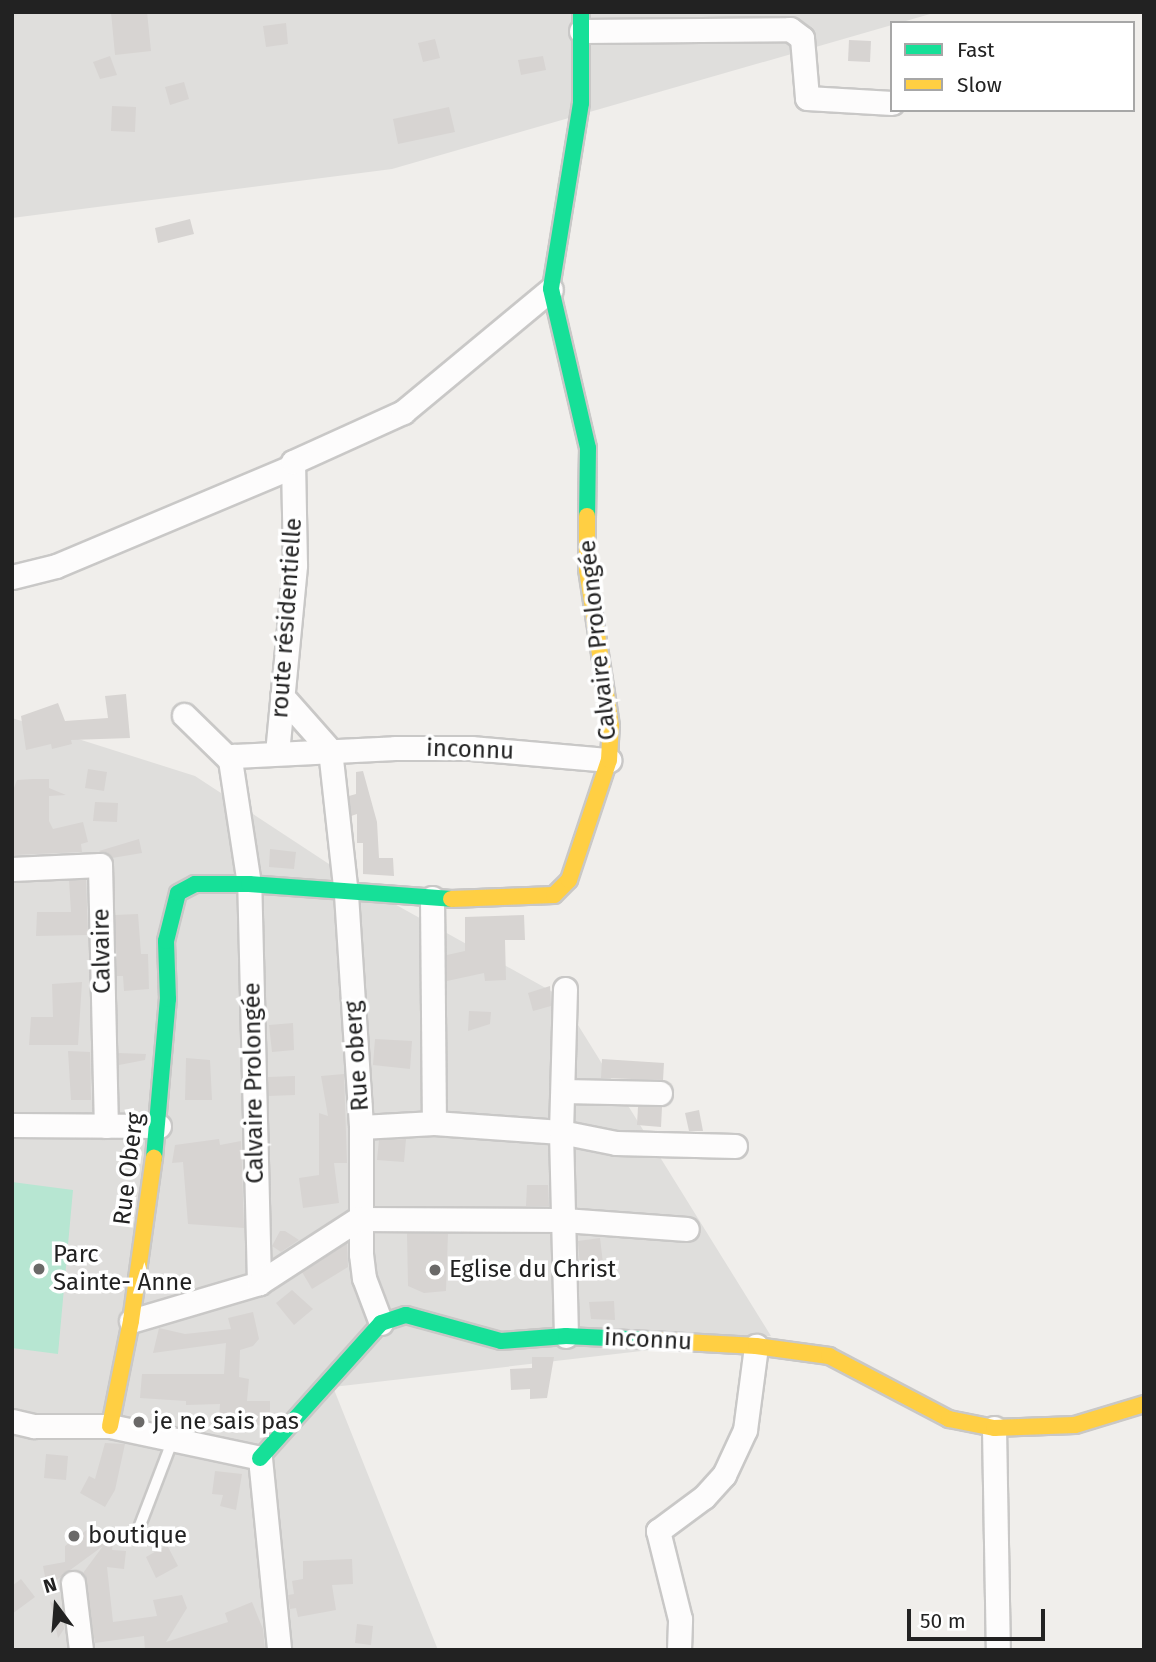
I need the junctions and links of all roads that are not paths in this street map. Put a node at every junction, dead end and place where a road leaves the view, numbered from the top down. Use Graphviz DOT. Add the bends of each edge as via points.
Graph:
graph roads {
  1 [pos="581,21"];
  2 [pos="890,103"];
  3 [pos="551,289"];
  4 [pos="290,467"];
  5 [pos="12,577"];
  6 [pos="282,696"];
  7 [pos="184,715"];
  8 [pos="330,750"];
  9 [pos="277,753"];
  10 [pos="230,760"];
  11 [pos="609,760"];
  12 [pos="12,869"];
  13 [pos="249,884"];
  14 [pos="346,894"];
  15 [pos="432,898"];
  16 [pos="565,989"];
  17 [pos="168,999"];
  18 [pos="563,1091"];
  19 [pos="660,1093"];
  20 [pos="434,1123"];
  21 [pos="12,1125"];
  22 [pos="106,1126"];
  23 [pos="159,1126"];
  24 [pos="361,1127"];
  25 [pos="561,1132"];
  26 [pos="735,1146"];
  27 [pos="358,1219"];
  28 [pos="564,1220"];
  29 [pos="687,1230"];
  30 [pos="260,1283"];
  31 [pos="131,1321"];
  32 [pos="381,1323"];
  33 [pos="566,1336"];
  34 [pos="756,1346"];
  35 [pos="1144,1404"];
  36 [pos="12,1421"];
  37 [pos="110,1426"];
  38 [pos="995,1428"];
  39 [pos="173,1436"];
  40 [pos="260,1458"];
  41 [pos="137,1533"];
  42 [pos="73,1583"];
  43 [pos="81,1650"];
  44 [pos="279,1650"];
  45 [pos="679,1650"];
  46 [pos="998,1650"];
  1 -- 2 [label="street, Calvaire Prolongée" via="790,29 802,38 807,98"];
  1 -- 3 [label="street, Calvaire Prolongée" via="581,103"];
  3 -- 4 [label="street" via="403,412"];
  3 -- 11 [label="street, Calvaire Prolongée" via="588,448 587,570 611,726"];
  4 -- 5 [label="street" via="56,566"];
  4 -- 6 [label="street, route résidentielle" via="296,496 295,565"];
  6 -- 8 [label="street"];
  6 -- 9 [label="street, route résidentielle"];
  7 -- 10 [label="street"];
  8 -- 9 [label="street, inconnu"];
  8 -- 11 [label="street, inconnu" via="471,748"];
  8 -- 14 [label="street"];
  9 -- 10 [label="street, inconnu" via="234,755"];
  10 -- 13 [label="street"];
  11 -- 15 [label="street, Calvaire Prolongée" via="563,889 554,895"];
  12 -- 22 [label="street, Calvaire" via="100,865"];
  13 -- 14 [label="street, Calvaire Prolongée"];
  13 -- 17 [label="street, Calvaire Prolongée" via="195,884 178,893 166,941"];
  13 -- 30 [label="street, Calvaire Prolongée"];
  14 -- 15 [label="street, Calvaire Prolongée"];
  14 -- 24 [label="street, Rue oberg"];
  15 -- 20 [label="street"];
  16 -- 18 [label="street"];
  17 -- 23 [label="street, Rue Oberg"];
  18 -- 19 [label="street"];
  18 -- 25 [label="street"];
  20 -- 24 [label="street"];
  20 -- 25 [label="street"];
  21 -- 22 [label="street"];
  22 -- 23 [label="street"];
  23 -- 31 [label="street, Rue Oberg"];
  24 -- 27 [label="street, Rue oberg"];
  25 -- 26 [label="street" via="616,1143"];
  25 -- 28 [label="street"];
  27 -- 28 [label="street"];
  27 -- 30 [label="street"];
  27 -- 32 [label="street" via="364,1278"];
  28 -- 29 [label="street"];
  28 -- 33 [label="street"];
  30 -- 31 [label="street"];
  31 -- 37 [label="street, Rue Oberg"];
  32 -- 33 [label="street, inconnu" via="405,1315 500,1341"];
  32 -- 40 [label="street"];
  33 -- 34 [label="street, inconnu"];
  34 -- 38 [label="street, inconnu" via="829,1356 949,1419"];
  34 -- 45 [label="street" via="745,1430 724,1475 704,1497 657,1531 680,1619"];
  35 -- 38 [label="street, inconnu" via="1075,1425"];
  36 -- 37 [label="street" via="34,1426"];
  37 -- 39 [label="street"];
  38 -- 46 [label="street"];
  39 -- 40 [label="street"];
  39 -- 41 [label="lane"];
  40 -- 44 [label="street"];
  42 -- 43 [label="street"];
}
